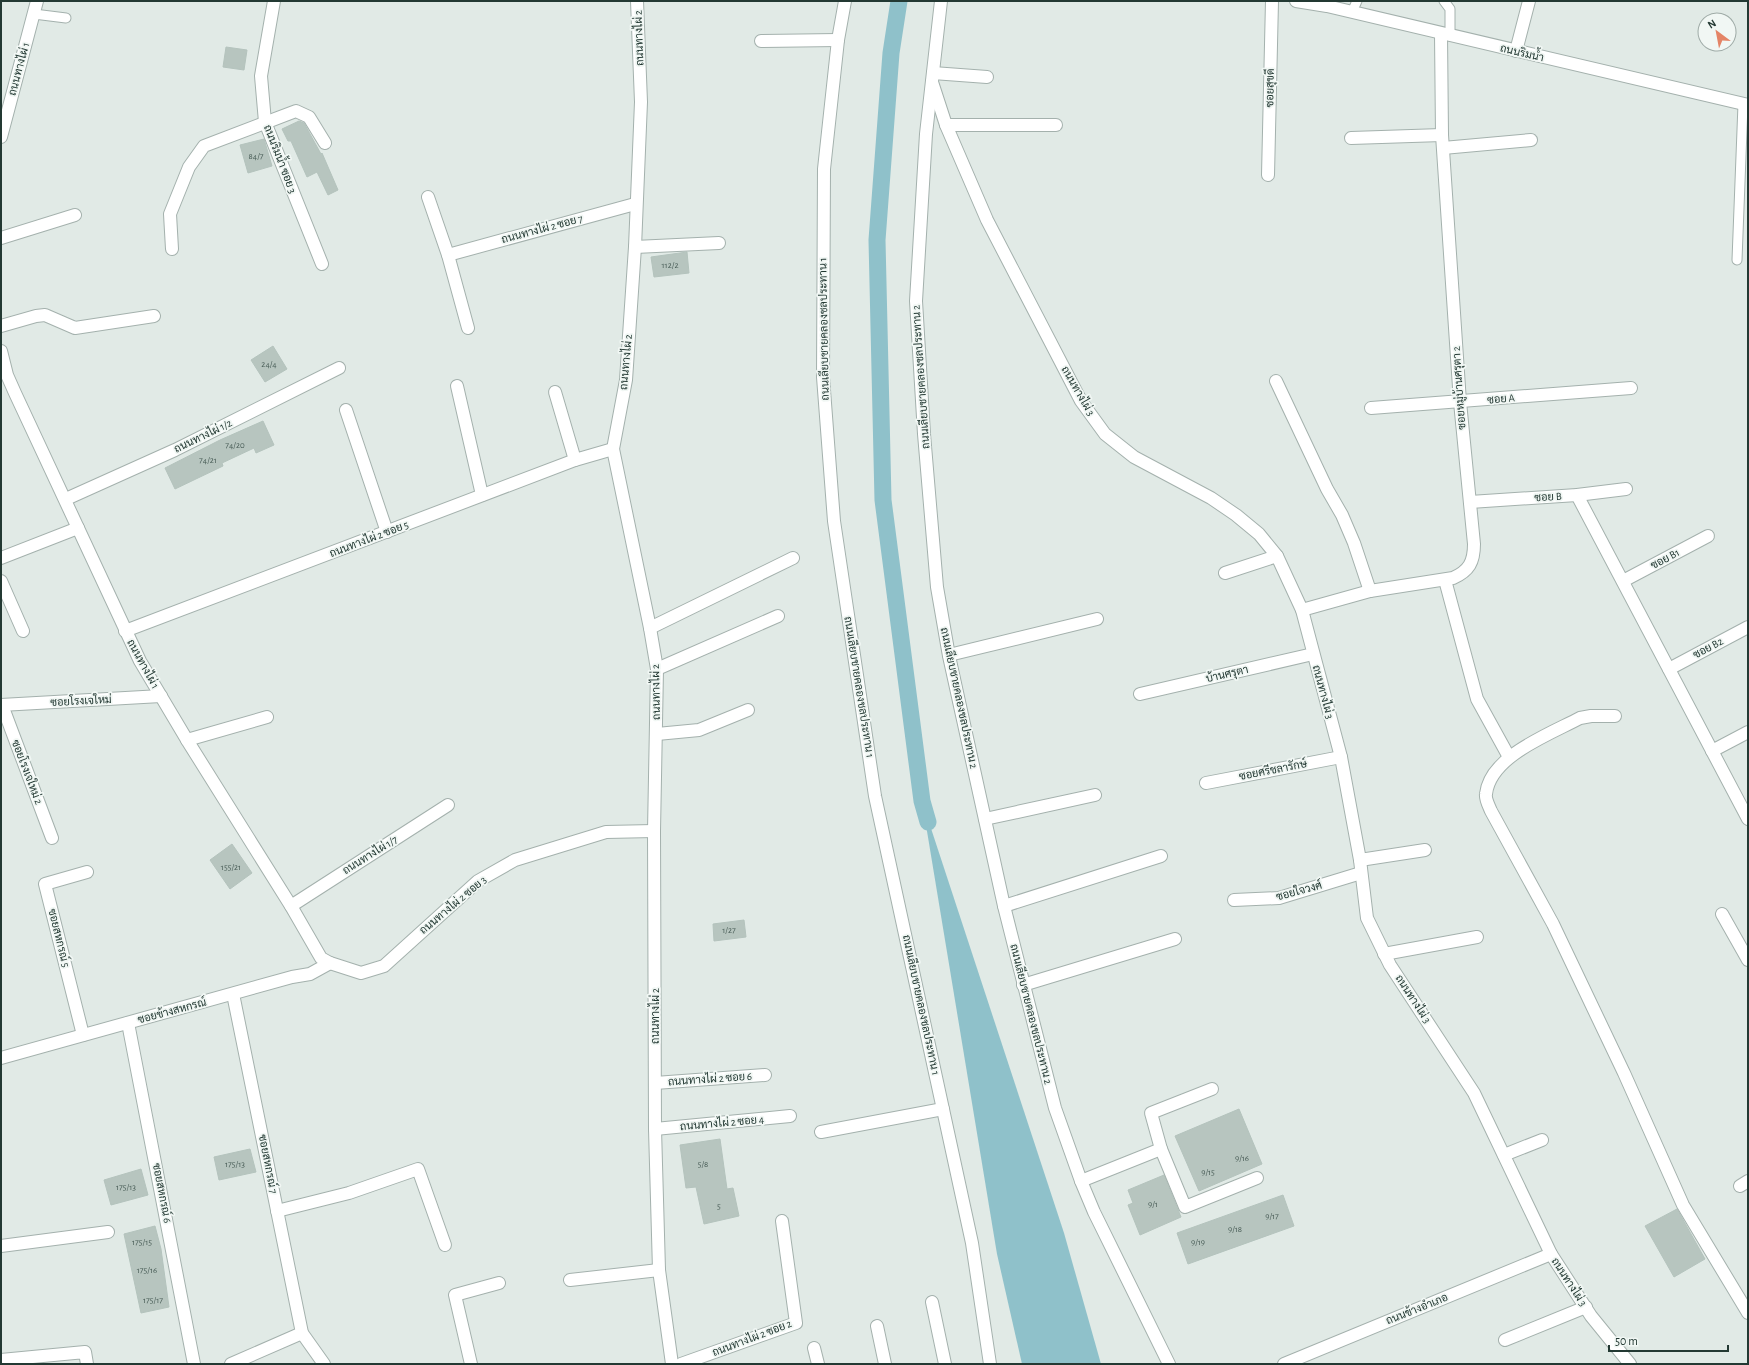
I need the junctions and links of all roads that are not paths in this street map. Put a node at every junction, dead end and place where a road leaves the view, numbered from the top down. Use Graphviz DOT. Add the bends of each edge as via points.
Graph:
graph roads {
  1 [pos="37,1"];
  2 [pos="274,1"];
  3 [pos="637,1"];
  4 [pos="845,1"];
  5 [pos="941,1"];
  6 [pos="1272,1"];
  7 [pos="1296,1"];
  8 [pos="1444,1"];
  9 [pos="1529,1"];
  10 [pos="1310,2"];
  11 [pos="1355,7"];
  12 [pos="34,14"];
  13 [pos="66,18"];
  14 [pos="1446,35"];
  15 [pos="838,40"];
  16 [pos="761,41"];
  17 [pos="1516,51"];
  18 [pos="987,77"];
  19 [pos="933,78"];
  20 [pos="1746,104"];
  21 [pos="265,122"];
  22 [pos="946,125"];
  23 [pos="1056,125"];
  24 [pos="1442,135"];
  25 [pos="1,138"];
  26 [pos="1351,138"];
  27 [pos="1531,140"];
  28 [pos="325,143"];
  29 [pos="1443,148"];
  30 [pos="1268,175"];
  31 [pos="428,197"];
  32 [pos="635,204"];
  33 [pos="75,215"];
  34 [pos="1,238"];
  35 [pos="719,243"];
  36 [pos="634,247"];
  37 [pos="172,249"];
  38 [pos="448,255"];
  39 [pos="1737,260"];
  40 [pos="322,264"];
  41 [pos="154,316"];
  42 [pos="1,326"];
  43 [pos="468,328"];
  44 [pos="1,351"];
  45 [pos="339,368"];
  46 [pos="1276,381"];
  47 [pos="457,386"];
  48 [pos="1631,388"];
  49 [pos="556,392"];
  50 [pos="1460,402"];
  51 [pos="1371,408"];
  52 [pos="346,410"];
  53 [pos="613,449"];
  54 [pos="575,460"];
  55 [pos="1626,489"];
  56 [pos="1577,495"];
  57 [pos="482,496"];
  58 [pos="66,499"];
  59 [pos="1470,502"];
  60 [pos="78,528"];
  61 [pos="387,532"];
  62 [pos="1708,536"];
  63 [pos="1277,556"];
  64 [pos="1,558"];
  65 [pos="793,558"];
  66 [pos="1225,573"];
  67 [pos="1445,580"];
  68 [pos="1623,581"];
  69 [pos="2,587"];
  70 [pos="1370,591"];
  71 [pos="1302,610"];
  72 [pos="778,616"];
  73 [pos="1097,619"];
  74 [pos="1748,627"];
  75 [pos="650,628"];
  76 [pos="23,631"];
  77 [pos="125,631"];
  78 [pos="1313,654"];
  79 [pos="949,655"];
  80 [pos="657,669"];
  81 [pos="1669,669"];
  82 [pos="1140,694"];
  83 [pos="161,696"];
  84 [pos="1,705"];
  85 [pos="748,710"];
  86 [pos="1615,716"];
  87 [pos="267,717"];
  88 [pos="1748,732"];
  89 [pos="657,734"];
  90 [pos="186,740"];
  91 [pos="1712,751"];
  92 [pos="1341,757"];
  93 [pos="1508,757"];
  94 [pos="1206,783"];
  95 [pos="1095,795"];
  96 [pos="448,805"];
  97 [pos="985,819"];
  98 [pos="1748,819"];
  99 [pos="654,831"];
  100 [pos="52,838"];
  101 [pos="1425,850"];
  102 [pos="1161,856"];
  103 [pos="1360,860"];
  104 [pos="87,872"];
  105 [pos="1361,873"];
  106 [pos="1234,900"];
  107 [pos="291,906"];
  108 [pos="1004,906"];
  109 [pos="1722,914"];
  110 [pos="1477,937"];
  111 [pos="1175,939"];
  112 [pos="1384,954"];
  113 [pos="326,960"];
  114 [pos="1748,960"];
  115 [pos="1023,985"];
  116 [pos="233,994"];
  117 [pos="128,1023"];
  118 [pos="83,1035"];
  119 [pos="1,1058"];
  120 [pos="765,1075"];
  121 [pos="654,1083"];
  122 [pos="1212,1089"];
  123 [pos="943,1109"];
  124 [pos="790,1116"];
  125 [pos="655,1129"];
  126 [pos="821,1132"];
  127 [pos="1542,1140"];
  128 [pos="1161,1149"];
  129 [pos="1504,1155"];
  130 [pos="1257,1178"];
  131 [pos="1081,1181"];
  132 [pos="277,1211"];
  133 [pos="782,1221"];
  134 [pos="108,1232"];
  135 [pos="445,1245"];
  136 [pos="1,1246"];
  137 [pos="1551,1254"];
  138 [pos="659,1270"];
  139 [pos="570,1280"];
  140 [pos="499,1283"];
  141 [pos="932,1302"];
  142 [pos="1586,1307"];
  143 [pos="1748,1313"];
  144 [pos="877,1326"];
  145 [pos="302,1333"];
  146 [pos="1505,1340"];
  147 [pos="814,1348"];
  148 [pos="86,1358"];
  149 [pos="1,1360"];
  150 [pos="194,1364"];
  151 [pos="231,1364"];
  152 [pos="324,1364"];
  153 [pos="471,1364"];
  154 [pos="672,1364"];
  155 [pos="681,1364"];
  156 [pos="818,1364"];
  157 [pos="885,1364"];
  158 [pos="945,1364"];
  159 [pos="990,1364"];
  160 [pos="1169,1364"];
  161 [pos="1284,1364"];
  162 [pos="1630,1364"];
  1 -- 12 [label="street, ถนนทางไผ่ 1"];
  2 -- 21 [label="street, ถนนริมน้ำ ซอย 3" via="261,76"];
  3 -- 32 [label="street, ถนนทางไผ่ 2" via="641,102"];
  4 -- 15 [label="street, ถนนเลียบชายคลองชลประทาน 1"];
  5 -- 19 [label="street, ถนนเลียบชายคลองชลประทาน 2"];
  6 -- 30 [label="street, ซอยสุขดี"];
  7 -- 10 [label="street, ถนนริมน้ำ"];
  8 -- 14 [label="lane" via="1450,9"];
  9 -- 17 [label="street"];
  10 -- 11 [label="street, ถนนริมน้ำ"];
  11 -- 14 [label="street, ถนนริมน้ำ"];
  12 -- 13 [label="lane"];
  12 -- 25 [label="street, ถนนทางไผ่ 1"];
  14 -- 17 [label="street, ถนนริมน้ำ"];
  14 -- 24 [label="street, ซอยหมู่บ้านศรุตา 2"];
  15 -- 16 [label="street"];
  15 -- 123 [label="street, ถนนเลียบชายคลองชลประทาน 1" via="824,169 823,377 834,521 875,796"];
  17 -- 20 [label="street, ถนนริมน้ำ"];
  18 -- 19 [label="street"];
  19 -- 22 [label="street, ถนนทางไผ่ 3"];
  19 -- 79 [label="street, ถนนเลียบชายคลองชลประทาน 2" via="926,134 916,301 937,587"];
  20 -- 39 [label="lane"];
  21 -- 28 [label="street" via="296,111 303,112 312,120"];
  21 -- 37 [label="street" via="204,146 189,167 170,214"];
  21 -- 40 [label="street, ถนนริมน้ำ ซอย 3"];
  22 -- 23 [label="street"];
  22 -- 63 [label="street, ถนนทางไผ่ 3" via="991,227 1081,401 1105,434 1134,457 1211,498 1236,515 1259,534"];
  24 -- 26 [label="street"];
  24 -- 29 [label="street, ซอยหมู่บ้านศรุตา 2"];
  27 -- 29 [label="street"];
  29 -- 50 [label="street, ซอยหมู่บ้านศรุตา 2"];
  31 -- 38 [label="street"];
  32 -- 36 [label="street, ถนนทางไผ่ 2"];
  32 -- 38 [label="street, ถนนทางไผ่ 2 ซอย 7"];
  33 -- 34 [label="street"];
  35 -- 36 [label="street"];
  36 -- 53 [label="street, ถนนทางไผ่ 2" via="626,380"];
  38 -- 43 [label="street"];
  41 -- 42 [label="street" via="75,328 45,316 36,316"];
  44 -- 58 [label="street, ถนนทางไผ่ 1" via="12,387"];
  45 -- 58 [label="street, ถนนทางไผ่ 1/2" via="175,450"];
  46 -- 70 [label="street" via="1342,515"];
  47 -- 57 [label="street"];
  48 -- 50 [label="street, ซอย A"];
  49 -- 54 [label="street"];
  50 -- 51 [label="street, ซอย A"];
  50 -- 59 [label="street, ซอยหมู่บ้านศรุตา 2"];
  52 -- 61 [label="street"];
  53 -- 54 [label="street, ถนนทางไผ่ 2 ซอย 5"];
  53 -- 75 [label="street, ถนนทางไผ่ 2"];
  54 -- 57 [label="street, ถนนทางไผ่ 2 ซอย 5"];
  55 -- 56 [label="street, ซอย B"];
  56 -- 59 [label="street, ซอย B"];
  56 -- 68 [label="street"];
  57 -- 61 [label="street, ถนนทางไผ่ 2 ซอย 5"];
  58 -- 60 [label="street, ถนนทางไผ่ 1"];
  59 -- 67 [label="street, ซอยหมู่บ้านศรุตา 2" via="1473,561 1462,574"];
  60 -- 64 [label="street"];
  60 -- 77 [label="street, ถนนทางไผ่ 1"];
  61 -- 77 [label="street, ถนนทางไผ่ 2 ซอย 5"];
  62 -- 68 [label="street, ซอย B1"];
  63 -- 66 [label="street"];
  63 -- 71 [label="street, ถนนทางไผ่ 3"];
  65 -- 75 [label="street"];
  67 -- 70 [label="street, ซอยหมู่บ้านศรุตา 2"];
  67 -- 93 [label="street" via="1477,699"];
  68 -- 81 [label="street"];
  69 -- 76 [label="street"];
  70 -- 71 [label="street, ซอยหมู่บ้านศรุตา 2"];
  71 -- 78 [label="street, ถนนทางไผ่ 3"];
  72 -- 80 [label="street"];
  73 -- 79 [label="street"];
  74 -- 81 [label="street, ซอย B2"];
  75 -- 80 [label="street, ถนนทางไผ่ 2"];
  77 -- 83 [label="street, ถนนทางไผ่ 1"];
  78 -- 82 [label="street, บ้านศรุตา"];
  78 -- 92 [label="street, ถนนทางไผ่ 3"];
  79 -- 97 [label="street, ถนนเลียบชายคลองชลประทาน 2"];
  80 -- 89 [label="street, ถนนทางไผ่ 2"];
  81 -- 91 [label="street"];
  83 -- 84 [label="street, ซอยโรงเจใหม่"];
  83 -- 90 [label="street, ถนนทางไผ่ 1"];
  84 -- 100 [label="street, ซอยโรงเจใหม่ 2"];
  85 -- 89 [label="street" via="699,730"];
  86 -- 93 [label="street" via="1580,718"];
  87 -- 90 [label="street"];
  88 -- 91 [label="street"];
  89 -- 99 [label="street, ถนนทางไผ่ 2"];
  90 -- 107 [label="street, ถนนทางไผ่ 1"];
  91 -- 98 [label="street"];
  92 -- 94 [label="street, ซอยศรีชลารักษ์"];
  92 -- 103 [label="street, ถนนทางไผ่ 3"];
  93 -- 143 [label="street" via="1489,780 1486,796 1491,811 1553,924 1683,1204"];
  95 -- 97 [label="street"];
  96 -- 107 [label="street, ถนนทางไผ่ 1/7"];
  97 -- 108 [label="street, ถนนเลียบชายคลองชลประทาน 2"];
  99 -- 113 [label="street, ถนนทางไผ่ 2 ซอย 3" via="606,832 515,860 478,881 384,966 361,973"];
  99 -- 121 [label="street, ถนนทางไผ่ 2"];
  101 -- 103 [label="street"];
  102 -- 108 [label="street"];
  103 -- 105 [label="street, ถนนทางไผ่ 3"];
  104 -- 118 [label="street, ซอยสหกรณ์ 5" via="45,884"];
  105 -- 106 [label="street, ซอยใจวงศ์" via="1279,898"];
  105 -- 112 [label="street, ถนนทางไผ่ 3" via="1367,918"];
  107 -- 113 [label="street, ถนนทางไผ่ 1"];
  108 -- 115 [label="street, ถนนเลียบชายคลองชลประทาน 2"];
  109 -- 114 [label="street"];
  110 -- 112 [label="street"];
  111 -- 115 [label="street"];
  112 -- 129 [label="street, ถนนทางไผ่ 3" via="1474,1093"];
  113 -- 116 [label="street, ซอยข้างสหกรณ์" via="310,974"];
  115 -- 131 [label="street, ถนนเลียบชายคลองชลประทาน 2" via="1055,1108"];
  116 -- 117 [label="street, ซอยข้างสหกรณ์"];
  116 -- 132 [label="street, ซอยสหกรณ์ 7"];
  117 -- 118 [label="street, ซอยข้างสหกรณ์"];
  117 -- 150 [label="street, ซอยสหกรณ์ 6"];
  118 -- 119 [label="street, ซอยข้างสหกรณ์"];
  120 -- 121 [label="street, ถนนทางไผ่ 2 ซอย 6"];
  121 -- 125 [label="street, ถนนทางไผ่ 2"];
  122 -- 128 [label="street" via="1151,1113"];
  123 -- 126 [label="street"];
  123 -- 159 [label="street, ถนนเลียบชายคลองชลประทาน 1" via="972,1243"];
  124 -- 125 [label="street, ถนนทางไผ่ 2 ซอย 4"];
  125 -- 138 [label="street, ถนนทางไผ่ 2"];
  127 -- 129 [label="street"];
  128 -- 130 [label="street" via="1185,1207"];
  128 -- 131 [label="street"];
  129 -- 137 [label="street, ถนนทางไผ่ 3"];
  131 -- 160 [label="street, ถนนเลียบชายคลองชลประทาน 2"];
  132 -- 135 [label="street" via="349,1192 418,1169"];
  132 -- 145 [label="street, ซอยสหกรณ์ 7"];
  133 -- 155 [label="street, ถนนทางไผ่ 2 ซอย 2" via="796,1323"];
  134 -- 136 [label="street"];
  137 -- 142 [label="street, ถนนทางไผ่ 3"];
  137 -- 161 [label="street, ถนนข้างอำเภอ"];
  138 -- 139 [label="street"];
  138 -- 154 [label="street, ถนนทางไผ่ 2"];
  140 -- 153 [label="street" via="455,1295"];
  141 -- 158 [label="street"];
  142 -- 146 [label="street"];
  142 -- 162 [label="street, ถนนทางไผ่ 3"];
  144 -- 157 [label="street"];
  145 -- 151 [label="street"];
  145 -- 152 [label="street"];
  147 -- 156 [label="street"];
  148 -- 149 [label="street"];
}
